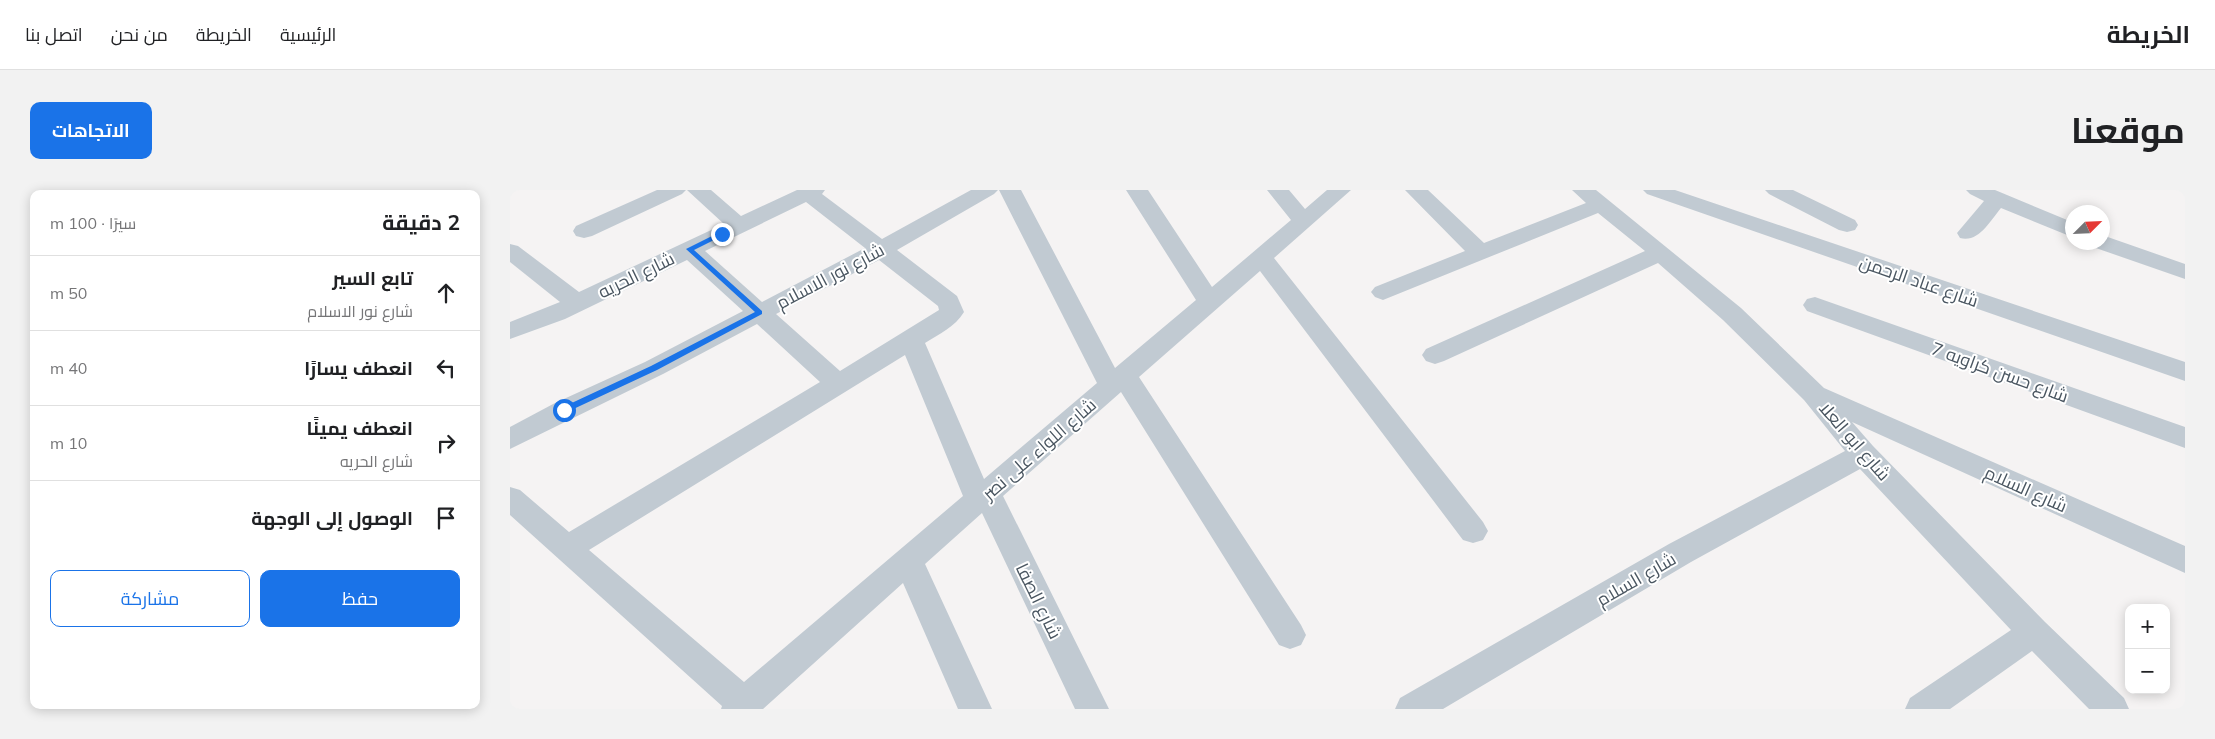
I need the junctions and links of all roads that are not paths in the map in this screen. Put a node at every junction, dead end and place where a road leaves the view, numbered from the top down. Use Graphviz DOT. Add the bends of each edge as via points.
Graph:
graph roads {
  1 [pos="675,190"];
  2 [pos="698,190"];
  3 [pos="987,190"];
  4 [pos="1010,190"];
  5 [pos="1137,190"];
  6 [pos="1278,190"];
  7 [pos="1340,190"];
  8 [pos="1416,190"];
  9 [pos="1654,190"];
  10 [pos="1776,190"];
  11 [pos="1977,190"];
  12 [pos="811,192"];
  13 [pos="1591,198"];
  14 [pos="1997,199"];
  15 [pos="1303,221"];
  16 [pos="1847,225"];
  17 [pos="739,226"];
  18 [pos="2065,227"];
  19 [pos="584,231"];
  20 [pos="1968,234"];
  21 [pos="2110,245"];
  22 [pos="690,249"];
  23 [pos="880,250"];
  24 [pos="510,251"];
  25 [pos="1481,253"];
  26 [pos="1661,253"];
  27 [pos="1261,257"];
  28 [pos="2185,272"];
  29 [pos="1383,292"];
  30 [pos="1210,302"];
  31 [pos="577,304"];
  32 [pos="1815,305"];
  33 [pos="760,313"];
  34 [pos="510,332"];
  35 [pos="911,340"];
  36 [pos="1435,355"];
  37 [pos="2185,372"];
  38 [pos="1118,380"];
  39 [pos="838,384"];
  40 [pos="1813,393"];
  41 [pos="2185,438"];
  42 [pos="510,440"];
  43 [pos="1863,454"];
  44 [pos="983,497"];
  45 [pos="510,498"];
  46 [pos="1473,531"];
  47 [pos="567,548"];
  48 [pos="908,560"];
  49 [pos="2185,560"];
  50 [pos="2034,632"];
  51 [pos="1290,635"];
  52 [pos="1427,705"];
  53 [pos="741,707"];
  54 [pos="975,709"];
  55 [pos="1092,709"];
  56 [pos="1922,709"];
  57 [pos="2112,709"];
  1 -- 19 [label="street"];
  2 -- 17 [label="street"];
  3 -- 23 [label="street, شارع نور الاسلام"];
  4 -- 38 [label="street"];
  5 -- 30 [label="street"];
  6 -- 15 [label="street"];
  7 -- 15 [label="street, شارع اللواء على نصر"];
  8 -- 25 [label="street"];
  9 -- 37 [label="street, شارع عباد الرحمن"];
  10 -- 16 [label="street"];
  11 -- 14 [label="street"];
  12 -- 17 [label="street, شارع الحريه"];
  12 -- 23 [label="street"];
  13 -- 25 [label="street"];
  13 -- 26 [label="street, شارع ابو العلا"];
  14 -- 18 [label="street"];
  14 -- 20 [label="street"];
  15 -- 27 [label="street, شارع اللواء على نصر"];
  17 -- 22 [label="street, شارع الحريه"];
  21 -- 28 [label="street"];
  22 -- 31 [label="street, شارع الحريه"];
  22 -- 33 [label="street"];
  23 -- 33 [label="street, شارع نور الاسلام"];
  23 -- 35 [label="street" via="949,302 952,312"];
  24 -- 31 [label="street"];
  25 -- 29 [label="street"];
  26 -- 36 [label="street"];
  26 -- 40 [label="street, شارع ابو العلا" via="1732,314"];
  27 -- 30 [label="street, شارع اللواء على نصر"];
  27 -- 46 [label="street"];
  30 -- 38 [label="street, شارع اللواء على نصر"];
  31 -- 34 [label="street, شارع الحريه"];
  32 -- 41 [label="street, شارع حسن كراويه 7"];
  33 -- 39 [label="street"];
  33 -- 42 [label="street, شارع نور الاسلام"];
  35 -- 39 [label="street"];
  35 -- 44 [label="street, شارع الصفا"];
  38 -- 44 [label="street, شارع اللواء على نصر"];
  38 -- 51 [label="street"];
  39 -- 47 [label="street"];
  40 -- 43 [label="street, شارع ابو العلا"];
  40 -- 49 [label="street, شارع السلام"];
  43 -- 50 [label="street, شارع ابو العلا"];
  43 -- 52 [label="street, شارع السلام" via="1680,553"];
  44 -- 48 [label="street, شارع اللواء على نصر"];
  44 -- 55 [label="street, شارع الصفا"];
  45 -- 47 [label="street"];
  47 -- 53 [label="street"];
  48 -- 53 [label="street, شارع اللواء على نصر"];
  48 -- 54 [label="street"];
  50 -- 56 [label="street"];
  50 -- 57 [label="street, شارع ابو العلا"];
}
